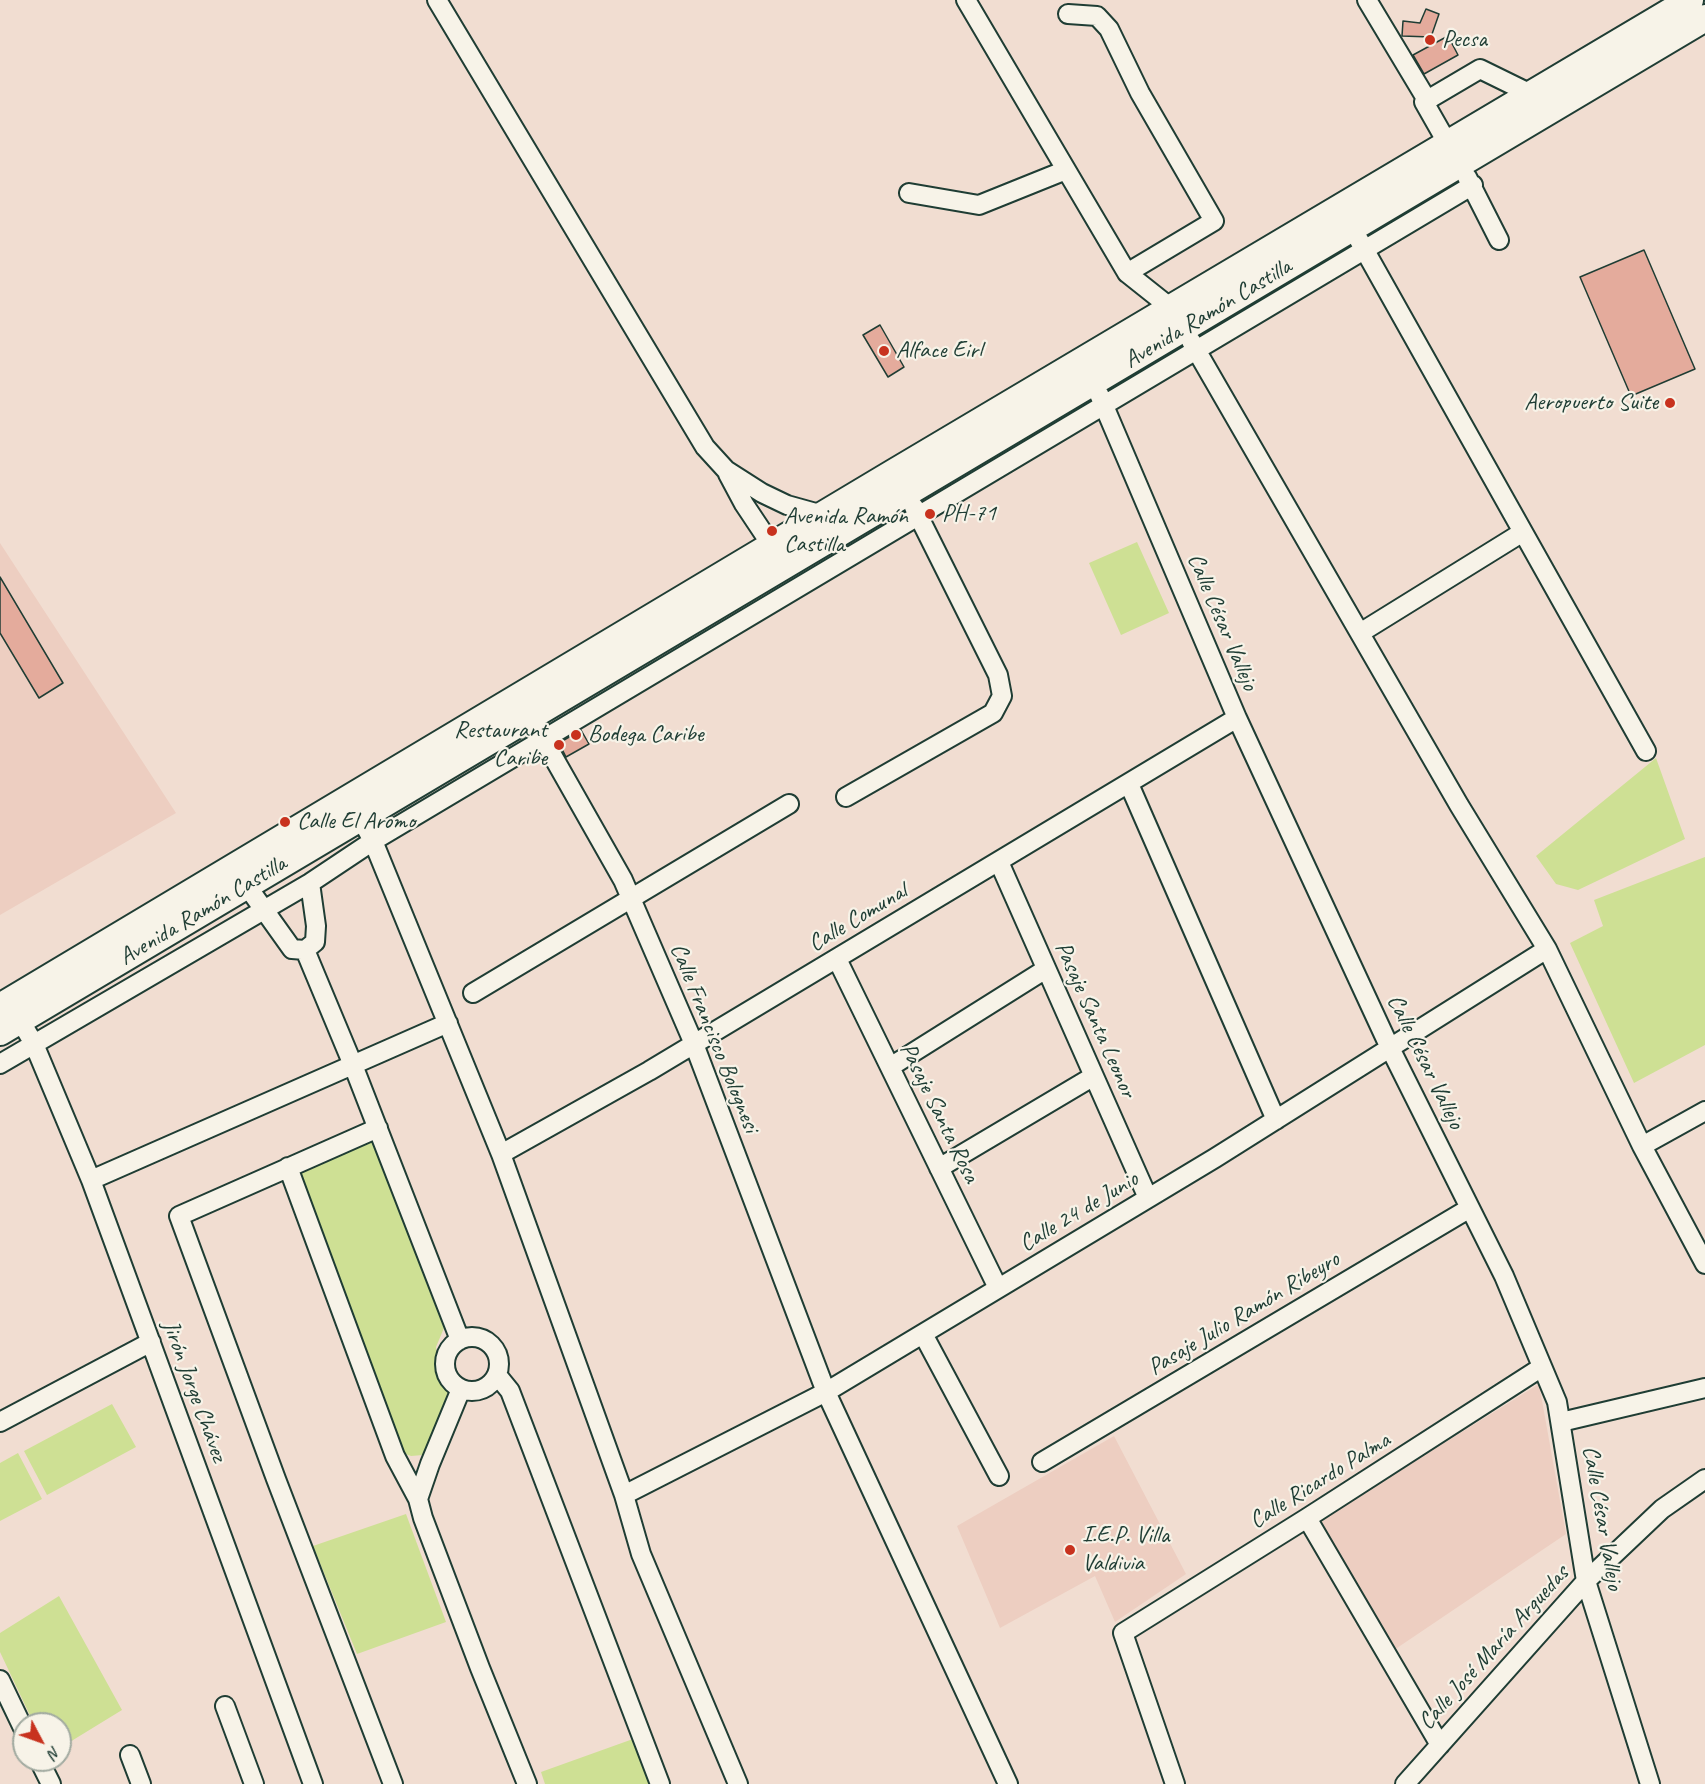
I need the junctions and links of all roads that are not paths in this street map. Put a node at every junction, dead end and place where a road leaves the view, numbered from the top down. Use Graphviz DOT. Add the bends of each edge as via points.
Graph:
graph roads {
  1 [pos="436,0"];
  2 [pos="966,0"];
  3 [pos="1367,0"];
  4 [pos="1690,0"];
  5 [pos="1068,14"];
  6 [pos="1705,18"];
  7 [pos="1531,93"];
  8 [pos="1427,100"];
  9 [pos="1460,165"];
  10 [pos="1066,170"];
  11 [pos="909,192"];
  12 [pos="1358,239"];
  13 [pos="1499,240"];
  14 [pos="1127,273"];
  15 [pos="1184,329"];
  16 [pos="1094,381"];
  17 [pos="1104,405"];
  18 [pos="726,470"];
  19 [pos="906,493"];
  20 [pos="822,515"];
  21 [pos="919,516"];
  22 [pos="1523,532"];
  23 [pos="778,555"];
  24 [pos="701,614"];
  25 [pos="1360,633"];
  26 [pos="715,638"];
  27 [pos="530,716"];
  28 [pos="1237,718"];
  29 [pos="544,740"];
  30 [pos="1646,751"];
  31 [pos="1129,783"];
  32 [pos="846,797"];
  33 [pos="789,804"];
  34 [pos="360,817"];
  35 [pos="373,841"];
  36 [pos="999,861"];
  37 [pos="310,883"];
  38 [pos="247,886"];
  39 [pos="630,897"];
  40 [pos="264,909"];
  41 [pos="1547,948"];
  42 [pos="305,950"];
  43 [pos="837,959"];
  44 [pos="1046,969"];
  45 [pos="473,993"];
  46 [pos="7,1019"];
  47 [pos="448,1023"];
  48 [pos="34,1044"];
  49 [pos="694,1044"];
  50 [pos="1390,1048"];
  51 [pos="0,1064"];
  52 [pos="353,1065"];
  53 [pos="890,1068"];
  54 [pos="1094,1076"];
  55 [pos="1705,1111"];
  56 [pos="1276,1119"];
  57 [pos="378,1128"];
  58 [pos="1642,1146"];
  59 [pos="501,1154"];
  60 [pos="288,1167"];
  61 [pos="939,1168"];
  62 [pos="91,1180"];
  63 [pos="1148,1198"];
  64 [pos="1470,1208"];
  65 [pos="1705,1264"];
  66 [pos="998,1288"];
  67 [pos="923,1334"];
  68 [pos="460,1340"];
  69 [pos="151,1342"];
  70 [pos="1542,1367"];
  71 [pos="496,1376"];
  72 [pos="1705,1388"];
  73 [pos="461,1389"];
  74 [pos="826,1392"];
  75 [pos="0,1422"];
  76 [pos="1561,1422"];
  77 [pos="1042,1462"];
  78 [pos="999,1476"];
  79 [pos="1705,1479"];
  80 [pos="624,1495"];
  81 [pos="418,1499"];
  82 [pos="1307,1518"];
  83 [pos="1586,1581"];
  84 [pos="0,1680"];
  85 [pos="225,1706"];
  86 [pos="15,1712"];
  87 [pos="1440,1745"];
  88 [pos="130,1755"];
  89 [pos="141,1784"];
  90 [pos="254,1784"];
  91 [pos="314,1784"];
  92 [pos="393,1784"];
  93 [pos="527,1784"];
  94 [pos="660,1784"];
  95 [pos="738,1784"];
  96 [pos="1008,1784"];
  97 [pos="1175,1784"];
  98 [pos="1405,1784"];
  99 [pos="1650,1784"];
  1 -- 18 [label="street" via="705,447"];
  2 -- 10 [label="street"];
  3 -- 8 [label="street"];
  4 -- 7 [label="highway, Avenida Ramón Castilla"];
  5 -- 14 [label="street" via="1097,16 1109,29 1140,93 1214,221"];
  6 -- 9 [label="highway, Avenida Ramón Castilla"];
  7 -- 8 [label="street" via="1480,69"];
  7 -- 9 [label="highway, Avenida Ramón Castilla"];
  8 -- 9 [label="street" via="1424,102"];
  9 -- 12 [label="highway, Avenida Ramón Castilla"];
  9 -- 13 [label="street"];
  9 -- 15 [label="highway, Avenida Ramón Castilla"];
  10 -- 11 [label="street" via="979,205"];
  10 -- 14 [label="street"];
  12 -- 15 [label="highway, Avenida Ramón Castilla"];
  12 -- 22 [label="street"];
  14 -- 15 [label="street"];
  15 -- 16 [label="highway, Avenida Ramón Castilla"];
  15 -- 17 [label="street"];
  15 -- 20 [label="highway, Avenida Ramón Castilla"];
  15 -- 25 [label="street"];
  16 -- 17 [label="street, Calle César Vallejo"];
  16 -- 19 [label="highway, Avenida Ramón Castilla"];
  17 -- 21 [label="street"];
  17 -- 28 [label="street, Calle César Vallejo"];
  18 -- 20 [label="street" via="762,494"];
  18 -- 23 [label="street"];
  19 -- 21 [label="street"];
  19 -- 23 [label="highway, Avenida Ramón Castilla"];
  20 -- 23 [label="highway, Avenida Ramón Castilla"];
  21 -- 26 [label="street"];
  21 -- 32 [label="street" via="998,675 1002,696 993,713"];
  22 -- 25 [label="street"];
  22 -- 30 [label="street"];
  23 -- 24 [label="highway, Avenida Ramón Castilla"];
  23 -- 46 [label="highway, Avenida Ramón Castilla"];
  24 -- 26 [label="street"];
  24 -- 27 [label="highway, Avenida Ramón Castilla"];
  25 -- 41 [label="street"];
  26 -- 29 [label="street"];
  27 -- 29 [label="street, Calle Francisco Bolognesi"];
  27 -- 34 [label="highway, Avenida Ramón Castilla"];
  28 -- 31 [label="street, Calle Comunal"];
  28 -- 50 [label="street, Calle César Vallejo"];
  29 -- 35 [label="street"];
  29 -- 39 [label="street, Calle Francisco Bolognesi"];
  31 -- 36 [label="street, Calle Comunal"];
  31 -- 56 [label="street"];
  33 -- 39 [label="street"];
  34 -- 35 [label="street"];
  34 -- 38 [label="highway, Avenida Ramón Castilla"];
  35 -- 37 [label="street"];
  35 -- 47 [label="street"];
  36 -- 43 [label="street, Calle Comunal"];
  36 -- 44 [label="street, Pasaje Santa Leonor"];
  37 -- 40 [label="street"];
  37 -- 42 [label="street" via="315,942"];
  38 -- 40 [label="street"];
  38 -- 46 [label="highway, Avenida Ramón Castilla"];
  39 -- 45 [label="street"];
  39 -- 49 [label="street, Calle Francisco Bolognesi"];
  40 -- 42 [label="street" via="292,949"];
  40 -- 48 [label="street"];
  41 -- 50 [label="street, Calle 24 de Junio"];
  41 -- 58 [label="street"];
  42 -- 52 [label="street"];
  43 -- 49 [label="street, Calle Comunal"];
  43 -- 53 [label="street, Pasaje Santa Rosa"];
  44 -- 53 [label="street"];
  44 -- 54 [label="street, Pasaje Santa Leonor"];
  46 -- 48 [label="street, Jirón Jorge Chávez"];
  47 -- 52 [label="street"];
  47 -- 59 [label="street"];
  48 -- 51 [label="street"];
  48 -- 62 [label="street, Jirón Jorge Chávez"];
  49 -- 59 [label="street, Calle Comunal"];
  49 -- 74 [label="street, Calle Francisco Bolognesi"];
  50 -- 56 [label="street, Calle 24 de Junio"];
  50 -- 64 [label="street, Calle César Vallejo"];
  52 -- 57 [label="street"];
  52 -- 62 [label="street"];
  53 -- 61 [label="street, Pasaje Santa Rosa"];
  54 -- 61 [label="street"];
  54 -- 63 [label="street, Pasaje Santa Leonor"];
  55 -- 58 [label="street"];
  56 -- 63 [label="street, Calle 24 de Junio"];
  57 -- 60 [label="street"];
  57 -- 68 [label="street"];
  58 -- 65 [label="street"];
  59 -- 80 [label="street"];
  60 -- 81 [label="street" via="395,1456"];
  60 -- 92 [label="street" via="178,1215"];
  61 -- 66 [label="street, Pasaje Santa Rosa"];
  62 -- 69 [label="street, Jirón Jorge Chávez"];
  63 -- 66 [label="street, Calle 24 de Junio"];
  64 -- 70 [label="street, Calle César Vallejo"];
  64 -- 77 [label="street, Pasaje Julio Ramón Ribeyro"];
  66 -- 67 [label="street, Calle 24 de Junio"];
  67 -- 74 [label="street, Calle 24 de Junio"];
  67 -- 78 [label="street"];
  68 -- 71 [label="street" via="476,1337 490,1344 498,1359"];
  68 -- 73 [label="street" via="447,1352 445,1369"];
  69 -- 75 [label="street"];
  69 -- 91 [label="street, Jirón Jorge Chávez"];
  70 -- 76 [label="street, Calle César Vallejo"];
  70 -- 82 [label="street, Calle Ricardo Palma"];
  71 -- 73 [label="street" via="485,1388"];
  71 -- 94 [label="street" via="510,1392"];
  72 -- 76 [label="street"];
  73 -- 81 [label="street"];
  74 -- 80 [label="street, Calle 24 de Junio"];
  74 -- 96 [label="street, Calle Francisco Bolognesi"];
  76 -- 83 [label="street, Calle César Vallejo"];
  79 -- 83 [label="street, Calle José María Arguedas" via="1662,1509"];
  80 -- 95 [label="street" via="641,1554"];
  81 -- 93 [label="street"];
  82 -- 87 [label="street"];
  82 -- 97 [label="street, Calle Ricardo Palma" via="1123,1633"];
  83 -- 87 [label="street, Calle José María Arguedas"];
  83 -- 99 [label="street, Calle César Vallejo"];
  84 -- 86 [label="street"];
  85 -- 90 [label="street"];
  87 -- 98 [label="street, Calle José María Arguedas"];
  88 -- 89 [label="street"];
}
